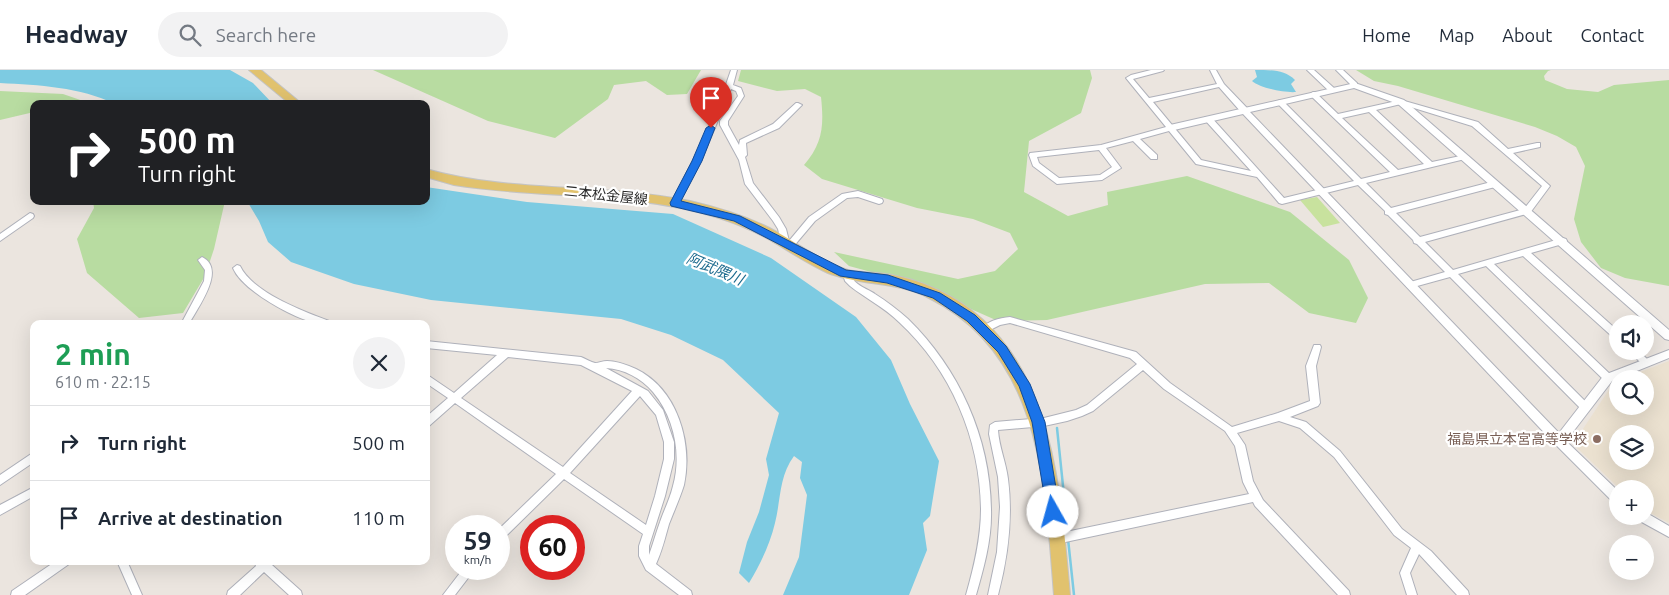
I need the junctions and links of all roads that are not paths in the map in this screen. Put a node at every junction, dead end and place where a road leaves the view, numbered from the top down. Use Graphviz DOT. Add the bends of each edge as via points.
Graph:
graph roads {
  1 [pos="254,70"];
  2 [pos="734,70"];
  3 [pos="1161,70"];
  4 [pos="1213,70"];
  5 [pos="1310,70"];
  6 [pos="1339,70"];
  7 [pos="1221,85"];
  8 [pos="1355,85"];
  9 [pos="730,86"];
  10 [pos="1332,90"];
  11 [pos="1313,94"];
  12 [pos="292,100"];
  13 [pos="1148,101"];
  14 [pos="1280,102"];
  15 [pos="1402,102"];
  16 [pos="798,105"];
  17 [pos="1370,109"];
  18 [pos="1244,110"];
  19 [pos="1337,117"];
  20 [pos="1208,119"];
  21 [pos="1170,128"];
  22 [pos="1135,138"];
  23 [pos="1537,145"];
  24 [pos="1100,147"];
  25 [pos="1507,152"];
  26 [pos="1154,156"];
  27 [pos="1465,157"];
  28 [pos="742,158"];
  29 [pos="1430,165"];
  30 [pos="1396,173"];
  31 [pos="430,175"];
  32 [pos="1259,175"];
  33 [pos="1360,182"];
  34 [pos="1495,184"];
  35 [pos="1321,192"];
  36 [pos="879,201"];
  37 [pos="675,203"];
  38 [pos="1527,211"];
  39 [pos="1388,212"];
  40 [pos="30,216"];
  41 [pos="0,238"];
  42 [pos="1417,241"];
  43 [pos="1563,242"];
  44 [pos="788,244"];
  45 [pos="1525,253"];
  46 [pos="202,260"];
  47 [pos="1488,263"];
  48 [pos="237,268"];
  49 [pos="847,274"];
  50 [pos="1450,274"];
  51 [pos="1410,285"];
  52 [pos="187,320"];
  53 [pos="316,320"];
  54 [pos="1609,329"];
  55 [pos="984,330"];
  56 [pos="1669,336"];
  57 [pos="430,344"];
  58 [pos="1317,347"];
  59 [pos="506,353"];
  60 [pos="1669,354"];
  61 [pos="1646,362"];
  62 [pos="1144,364"];
  63 [pos="595,367"];
  64 [pos="1608,378"];
  65 [pos="430,381"];
  66 [pos="638,391"];
  67 [pos="455,398"];
  68 [pos="1585,407"];
  69 [pos="1279,417"];
  70 [pos="430,420"];
  71 [pos="1039,422"];
  72 [pos="1230,431"];
  73 [pos="1559,442"];
  74 [pos="30,459"];
  75 [pos="562,474"];
  76 [pos="0,481"];
  77 [pos="1609,490"];
  78 [pos="30,494"];
  79 [pos="1255,497"];
  80 [pos="0,510"];
  81 [pos="1654,523"];
  82 [pos="510,525"];
  83 [pos="648,532"];
  84 [pos="1669,532"];
  85 [pos="1063,537"];
  86 [pos="1417,546"];
  87 [pos="60,565"];
  88 [pos="124,565"];
  89 [pos="262,565"];
  90 [pos="266,565"];
  91 [pos="650,566"];
  92 [pos="461,580"];
  93 [pos="16,595"];
  94 [pos="137,595"];
  95 [pos="232,595"];
  96 [pos="297,595"];
  97 [pos="448,595"];
  98 [pos="687,595"];
  99 [pos="971,595"];
  100 [pos="993,595"];
  101 [pos="1062,595"];
  102 [pos="1345,595"];
  103 [pos="1412,595"];
  104 [pos="1464,595"];
  1 -- 12 [label="main road"];
  2 -- 9 [label="street"];
  3 -- 13 [label="street" via="1129,78"];
  4 -- 7 [label="street"];
  5 -- 10 [label="street"];
  6 -- 8 [label="street"];
  7 -- 13 [label="street"];
  7 -- 18 [label="street"];
  8 -- 10 [label="street"];
  8 -- 15 [label="street"];
  9 -- 28 [label="street" via="739,90 741,96 724,120 724,125"];
  9 -- 37 [label="street"];
  10 -- 11 [label="street"];
  11 -- 14 [label="street"];
  11 -- 19 [label="street"];
  13 -- 21 [label="street"];
  14 -- 18 [label="street"];
  14 -- 33 [label="street"];
  15 -- 17 [label="street"];
  15 -- 25 [label="street" via="1475,124"];
  15 -- 27 [label="street"];
  16 -- 28 [label="street" via="776,126 743,142"];
  17 -- 19 [label="street"];
  17 -- 29 [label="street"];
  18 -- 20 [label="street"];
  18 -- 35 [label="street"];
  19 -- 30 [label="street"];
  20 -- 21 [label="street"];
  20 -- 32 [label="street"];
  21 -- 22 [label="street"];
  21 -- 32 [label="street" via="1199,162"];
  22 -- 24 [label="street"];
  22 -- 26 [label="street"];
  23 -- 25 [label="street"];
  24 -- 24 [label="street" via="1117,168 1102,177 1057,181 1036,164 1033,155"];
  25 -- 38 [label="street" via="1546,186"];
  27 -- 29 [label="street"];
  27 -- 34 [label="street"];
  28 -- 44 [label="street" via="749,184 776,219"];
  29 -- 30 [label="street"];
  30 -- 33 [label="street"];
  31 -- 37 [label="main road, 二本松金屋線" via="475,184"];
  32 -- 35 [label="street" via="1282,201"];
  33 -- 35 [label="street"];
  33 -- 39 [label="street"];
  34 -- 38 [label="street"];
  34 -- 39 [label="street"];
  35 -- 51 [label="street"];
  36 -- 44 [label="street" via="858,194 845,196 812,219"];
  37 -- 44 [label="main road, 二本松金屋線" via="736,218"];
  38 -- 42 [label="street"];
  38 -- 43 [label="street"];
  39 -- 42 [label="street"];
  40 -- 41 [label="street"];
  42 -- 50 [label="street"];
  43 -- 45 [label="street"];
  43 -- 56 [label="street"];
  44 -- 49 [label="main road, 二本松金屋線"];
  45 -- 47 [label="street"];
  45 -- 54 [label="street"];
  46 -- 52 [label="street" via="209,270 208,280"];
  47 -- 50 [label="street"];
  47 -- 64 [label="street"];
  48 -- 53 [label="street" via="264,296"];
  49 -- 55 [label="main road, 二本松金屋線" via="888,279 936,296 963,312"];
  49 -- 99 [label="street" via="850,281 906,322 946,372 964,404 982,470 985,503 984,538"];
  50 -- 51 [label="street"];
  50 -- 68 [label="street"];
  51 -- 73 [label="street"];
  55 -- 62 [label="street" via="1010,320 1116,349"];
  55 -- 71 [label="main road, 二本松金屋線" via="1002,349 1024,384"];
  57 -- 59 [label="street"];
  58 -- 69 [label="street" via="1311,366 1315,403"];
  59 -- 63 [label="street" via="581,361"];
  59 -- 67 [label="street"];
  60 -- 61 [label="street"];
  61 -- 64 [label="street"];
  62 -- 71 [label="street" via="1090,408 1064,420"];
  62 -- 72 [label="street" via="1167,386"];
  63 -- 66 [label="street"];
  63 -- 91 [label="street" via="612,364 639,375 652,384 674,416 681,452 678,484"];
  64 -- 68 [label="street"];
  65 -- 67 [label="street"];
  66 -- 75 [label="street"];
  66 -- 83 [label="street" via="650,398 660,413 669,442 666,477"];
  67 -- 70 [label="street"];
  67 -- 75 [label="street"];
  68 -- 73 [label="street"];
  69 -- 72 [label="street"];
  69 -- 86 [label="street" via="1303,425 1337,454 1398,532"];
  71 -- 85 [label="main road, 二本松金屋線"];
  71 -- 100 [label="street" via="993,428 1005,496 1004,539"];
  72 -- 79 [label="street" via="1240,444 1248,482"];
  73 -- 77 [label="street"];
  74 -- 76 [label="street"];
  75 -- 82 [label="street"];
  75 -- 83 [label="street"];
  78 -- 80 [label="street"];
  79 -- 85 [label="street"];
  79 -- 102 [label="street"];
  81 -- 84 [label="street"];
  83 -- 91 [label="street" via="644,556"];
  85 -- 101 [label="main road, 二本松金屋線"];
  86 -- 103 [label="street" via="1405,573"];
  86 -- 104 [label="street"];
  87 -- 93 [label="street"];
  88 -- 94 [label="street"];
  89 -- 95 [label="street"];
  90 -- 96 [label="street"];
  91 -- 98 [label="street"];
  92 -- 97 [label="street"];
}
